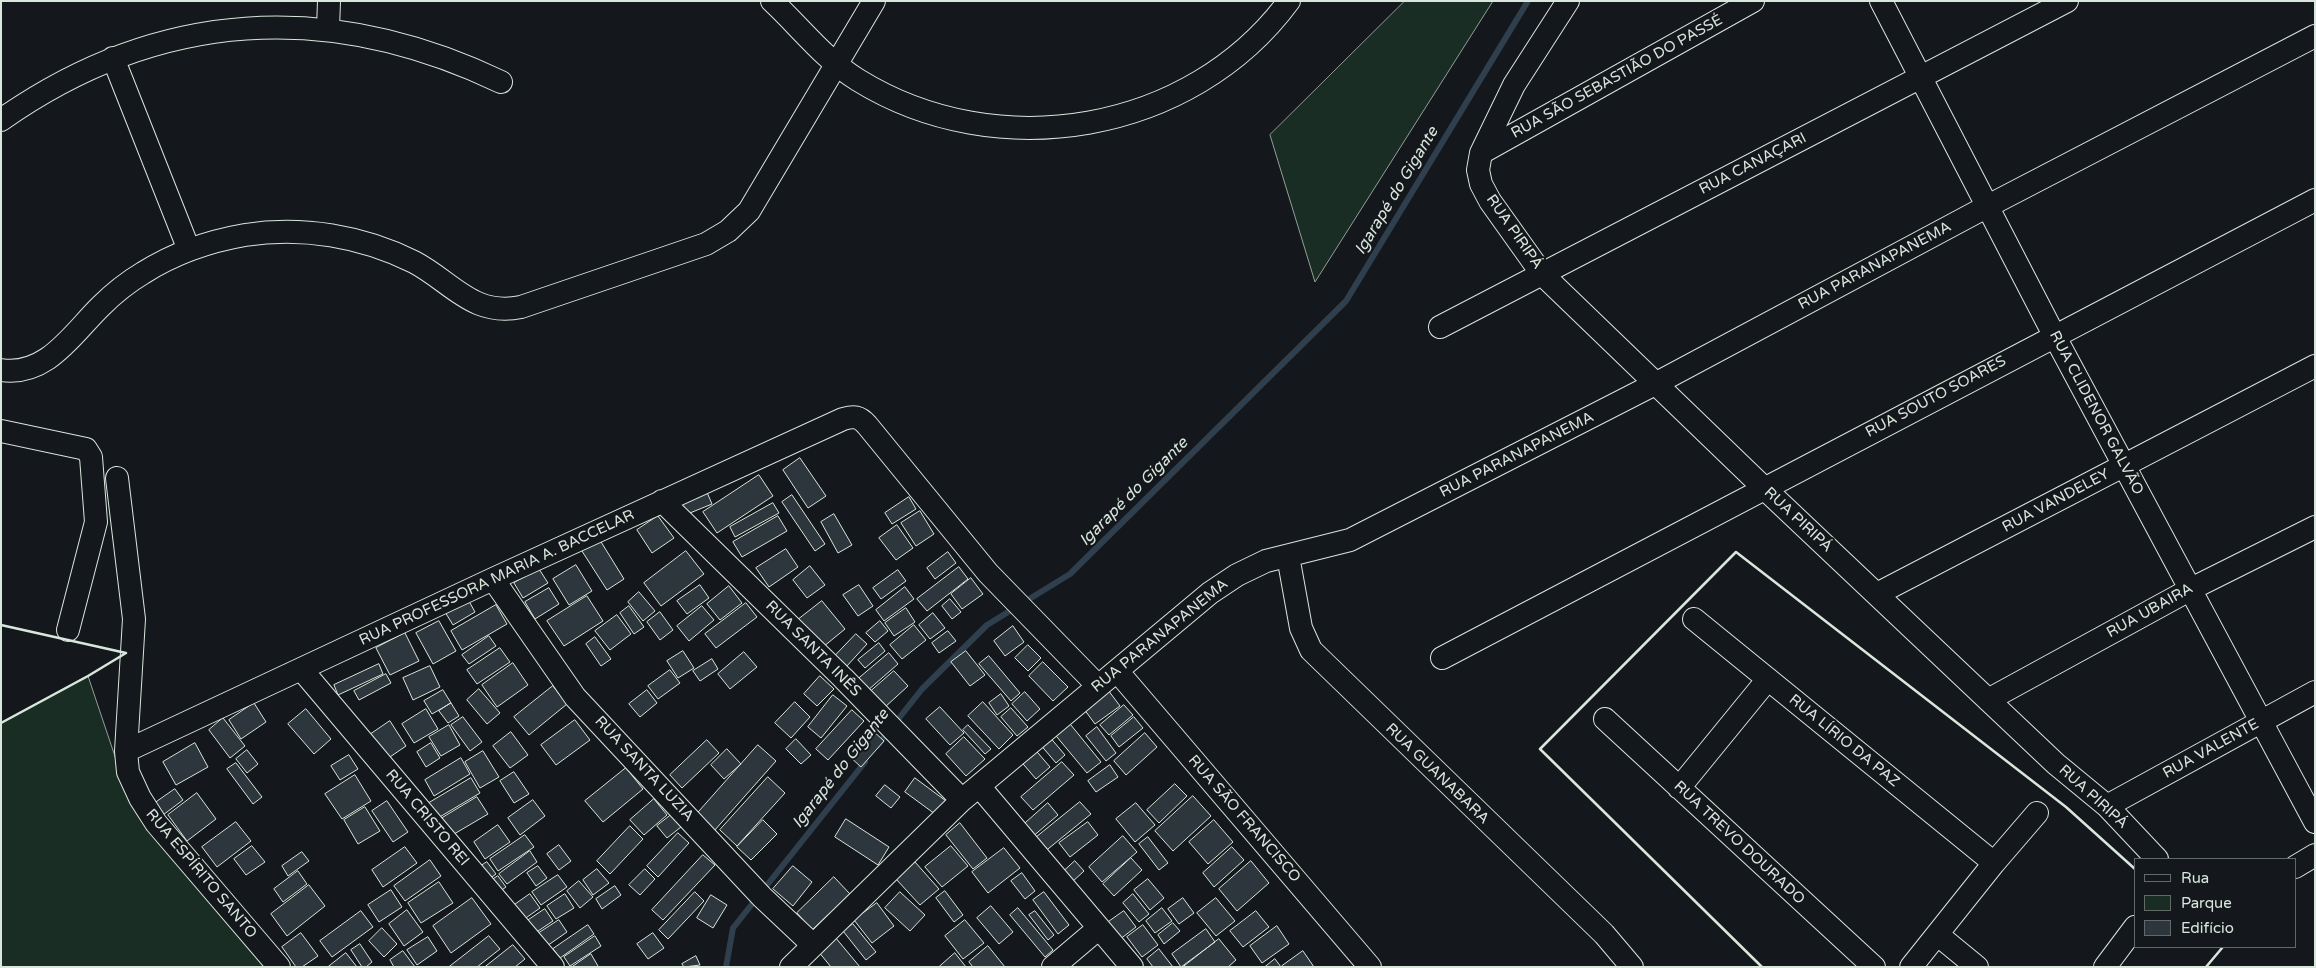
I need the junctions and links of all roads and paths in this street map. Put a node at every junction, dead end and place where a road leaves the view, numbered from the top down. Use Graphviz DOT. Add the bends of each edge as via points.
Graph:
graph roads {
  1 [pos="330,1"];
  2 [pos="772,1"];
  3 [pos="874,1"];
  4 [pos="1288,1"];
  5 [pos="1568,1"];
  6 [pos="1753,1"];
  7 [pos="1881,1"];
  8 [pos="2067,1"];
  9 [pos="328,29"];
  10 [pos="2315,36"];
  11 [pos="113,58"];
  12 [pos="835,65"];
  13 [pos="1920,78"];
  14 [pos="501,82"];
  15 [pos="1,120"];
  16 [pos="1481,153"];
  17 [pos="2315,200"];
  18 [pos="1988,206"];
  19 [pos="189,250"];
  20 [pos="1542,274"];
  21 [pos="1440,327"];
  22 [pos="2054,335"];
  23 [pos="2315,366"];
  24 [pos="1,370"];
  25 [pos="1655,384"];
  26 [pos="1,431"];
  27 [pos="2123,465"];
  28 [pos="117,478"];
  29 [pos="1764,488"];
  30 [pos="662,501"];
  31 [pos="2315,526"];
  32 [pos="1288,556"];
  33 [pos="493,579"];
  34 [pos="2191,589"];
  35 [pos="1877,594"];
  36 [pos="1694,619"];
  37 [pos="68,630"];
  38 [pos="1442,658"];
  39 [pos="302,670"];
  40 [pos="1118,672"];
  41 [pos="1768,679"];
  42 [pos="1098,686"];
  43 [pos="2315,692"];
  44 [pos="1988,700"];
  45 [pos="1605,719"];
  46 [pos="2261,721"];
  47 [pos="126,751"];
  48 [pos="980,786"];
  49 [pos="1679,788"];
  50 [pos="962,800"];
  51 [pos="2107,806"];
  52 [pos="2037,813"];
  53 [pos="2315,822"];
  54 [pos="2315,855"];
  55 [pos="2156,858"];
  56 [pos="1994,863"];
  57 [pos="2296,866"];
  58 [pos="1099,928"];
  59 [pos="2134,928"];
  60 [pos="1938,935"];
  61 [pos="813,944"];
  62 [pos="279,967"];
  63 [pos="552,967"];
  64 [pos="791,967"];
  65 [pos="1053,967"];
  66 [pos="1132,967"];
  67 [pos="1370,967"];
  68 [pos="1632,967"];
  69 [pos="1874,967"];
  70 [pos="1912,967"];
  71 [pos="1976,967"];
  72 [pos="2105,967"];
  1 -- 9 [label="street"];
  2 -- 12 [label="street"];
  3 -- 12 [label="street"];
  4 -- 12 [label="street" via="1240,52 1188,88 1131,113 1101,122 1038,129 1007,128 945,118 886,96"];
  5 -- 16 [label="street" via="1514,85"];
  6 -- 16 [label="street, RUA SÃO SEBASTIÃO DO PASSÉ"];
  7 -- 13 [label="street, RUA CLIDENOR GALVÃO"];
  8 -- 13 [label="street, RUA CANAÇARI"];
  9 -- 11 [label="street" via="280,26 222,30 166,41"];
  9 -- 14 [label="street" via="394,40 431,51"];
  10 -- 18 [label="street, RUA PARANAPANEMA"];
  11 -- 15 [label="street" via="62,81"];
  11 -- 19 [label="street"];
  12 -- 19 [label="street" via="749,211 728,231 706,244 521,308 502,310 481,306 414,262 388,250 332,235 303,232 245,235"];
  13 -- 18 [label="street, RUA CLIDENOR GALVÃO"];
  13 -- 20 [label="street, RUA CANAÇARI"];
  16 -- 20 [label="street, RUA PIRIPÁ" via="1478,170 1481,184 1515,239"];
  17 -- 22 [label="street, RUA SOUTO SOARES"];
  18 -- 22 [label="street, RUA CLIDENOR GALVÃO"];
  18 -- 25 [label="street, RUA PARANAPANEMA"];
  19 -- 24 [label="street" via="144,273 123,288 49,358 27,368"];
  20 -- 21 [label="street, RUA CANAÇARI"];
  20 -- 25 [label="street, RUA PIRIPÁ"];
  22 -- 27 [label="street, RUA CLIDENOR GALVÃO"];
  22 -- 29 [label="street, RUA SOUTO SOARES"];
  23 -- 27 [label="street, RUA VANDELEY"];
  25 -- 29 [label="street, RUA PIRIPÁ"];
  25 -- 32 [label="street, RUA PARANAPANEMA" via="1350,540"];
  26 -- 37 [label="street" via="86,449 91,457 96,522"];
  27 -- 34 [label="street, RUA CLIDENOR GALVÃO"];
  27 -- 35 [label="street, RUA VANDELEY"];
  28 -- 47 [label="street, RUA ESPÍRITO SANTO" via="134,619"];
  29 -- 35 [label="street, RUA PIRIPÁ"];
  29 -- 38 [label="street, RUA SOUTO SOARES"];
  30 -- 33 [label="street, RUA PROFESSORA MARIA A. BACCELAR"];
  30 -- 42 [label="street, RUA PROFESSORA MARIA A. BACCELAR" via="843,419 854,416 862,419 1006,592"];
  30 -- 50 [label="street, RUA SANTA INÊS"];
  31 -- 34 [label="street, RUA UBAIRA"];
  32 -- 40 [label="street, RUA PARANAPANEMA" via="1266,561 1210,593"];
  32 -- 68 [label="street, RUA GUANABARA" via="1301,628 1311,650 1604,934"];
  33 -- 39 [label="street, RUA PROFESSORA MARIA A. BACCELAR"];
  33 -- 61 [label="street, RUA SANTA LUZIA" via="575,697 762,897"];
  34 -- 44 [label="street, RUA UBAIRA"];
  34 -- 46 [label="street, RUA CLIDENOR GALVÃO"];
  35 -- 44 [label="street, RUA PIRIPÁ"];
  36 -- 41 [label="street, RUA LÍRIO DA PAZ"];
  39 -- 47 [label="street, RUA PROFESSORA MARIA A. BACCELAR"];
  39 -- 63 [label="street, RUA CRISTO REI"];
  40 -- 42 [label="street, RUA PARANAPANEMA"];
  40 -- 67 [label="street, RUA SÃO FRANCISCO"];
  41 -- 49 [label="street"];
  41 -- 56 [label="street, RUA LÍRIO DA PAZ"];
  42 -- 48 [label="street, RUA PARANAPANEMA"];
  43 -- 46 [label="street, RUA VALENTE"];
  44 -- 51 [label="street, RUA PIRIPÁ" via="2056,764"];
  45 -- 49 [label="street, RUA TREVO DOURADO"];
  46 -- 51 [label="street, RUA VALENTE"];
  46 -- 53 [label="street, RUA CLIDENOR GALVÃO"];
  47 -- 62 [label="street, RUA ESPÍRITO SANTO" via="128,772 156,823"];
  48 -- 50 [label="street, RUA PARANAPANEMA"];
  48 -- 58 [label="street"];
  49 -- 69 [label="street, RUA TREVO DOURADO"];
  50 -- 61 [label="street, RUA PARANAPANEMA"];
  51 -- 55 [label="street, RUA PIRIPÁ"];
  52 -- 56 [label="street"];
  54 -- 57 [label="street"];
  56 -- 60 [label="street"];
  58 -- 65 [label="street"];
  58 -- 66 [label="street"];
  59 -- 72 [label="street"];
  60 -- 70 [label="street"];
  60 -- 71 [label="street"];
  61 -- 64 [label="street, RUA PARANAPANEMA"];
}
